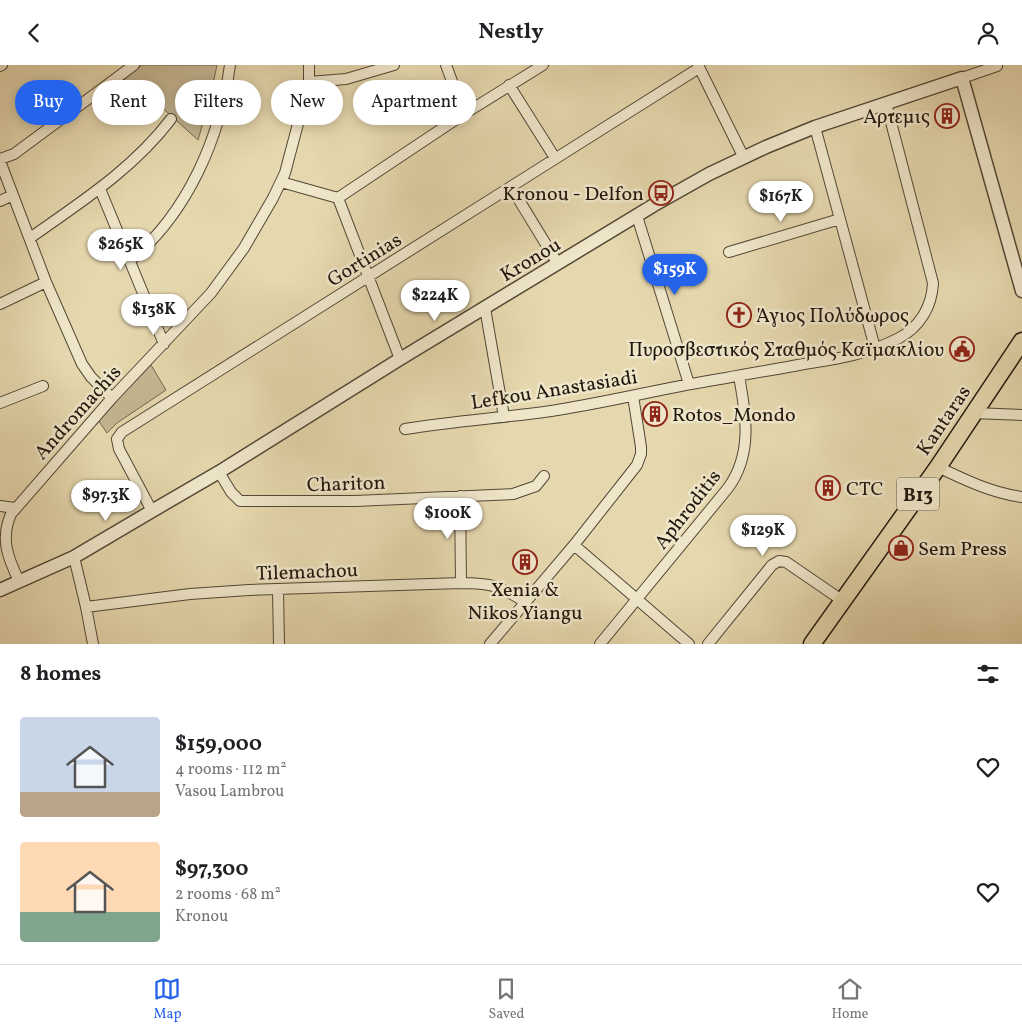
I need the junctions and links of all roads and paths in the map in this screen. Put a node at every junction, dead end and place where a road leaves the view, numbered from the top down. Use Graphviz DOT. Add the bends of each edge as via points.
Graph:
graph roads {
  1 [pos="134,65"];
  2 [pos="230,65"];
  3 [pos="309,65"];
  4 [pos="394,65"];
  5 [pos="446,65"];
  6 [pos="543,65"];
  7 [pos="698,66"];
  8 [pos="997,66"];
  9 [pos="962,78"];
  10 [pos="309,80"];
  11 [pos="334,80"];
  12 [pos="452,80"];
  13 [pos="509,85"];
  14 [pos="886,103"];
  15 [pos="476,106"];
  16 [pos="171,119"];
  17 [pos="298,125"];
  18 [pos="446,125"];
  19 [pos="815,127"];
  20 [pos="555,158"];
  21 [pos="744,158"];
  22 [pos="0,160"];
  23 [pos="281,182"];
  24 [pos="511,187"];
  25 [pos="100,189"];
  26 [pos="14,195"];
  27 [pos="338,198"];
  28 [pos="0,201"];
  29 [pos="637,216"];
  30 [pos="840,219"];
  31 [pos="30,238"];
  32 [pos="730,252"];
  33 [pos="130,260"];
  34 [pos="558,264"];
  35 [pos="368,277"];
  36 [pos="46,282"];
  37 [pos="1022,291"];
  38 [pos="0,303"];
  39 [pos="484,308"];
  40 [pos="1022,341"];
  41 [pos="164,344"];
  42 [pos="875,348"];
  43 [pos="400,359"];
  44 [pos="739,375"];
  45 [pos="689,384"];
  46 [pos="43,386"];
  47 [pos="633,396"];
  48 [pos="112,398"];
  49 [pos="0,403"];
  50 [pos="973,413"];
  51 [pos="1022,415"];
  52 [pos="504,417"];
  53 [pos="404,429"];
  54 [pos="938,467"];
  55 [pos="219,472"];
  56 [pos="544,476"];
  57 [pos="460,496"];
  58 [pos="1022,497"];
  59 [pos="0,506"];
  60 [pos="15,508"];
  61 [pos="152,511"];
  62 [pos="574,545"];
  63 [pos="74,557"];
  64 [pos="19,581"];
  65 [pos="461,583"];
  66 [pos="0,589"];
  67 [pos="278,589"];
  68 [pos="637,600"];
  69 [pos="843,601"];
  70 [pos="525,602"];
  71 [pos="86,607"];
  72 [pos="93,644"];
  73 [pos="279,644"];
  74 [pos="490,644"];
  75 [pos="600,644"];
  76 [pos="689,644"];
  77 [pos="708,644"];
  78 [pos="812,644"];
  1 -- 22 [label="street" via="14,154"];
  2 -- 33 [label="street" via="216,126 196,176 168,221"];
  3 -- 10 [label="street, Andromachis"];
  4 -- 11 [label="street"];
  5 -- 12 [label="street"];
  6 -- 13 [label="street"];
  7 -- 20 [label="street, Gortinias"];
  7 -- 21 [label="street"];
  8 -- 9 [label="street, Kronou"];
  9 -- 14 [label="street, Kronou"];
  9 -- 37 [label="street"];
  13 -- 15 [label="street"];
  13 -- 20 [label="street"];
  14 -- 19 [label="street, Kronou"];
  14 -- 42 [label="street, Lefkou Anastasiadi" via="933,289 929,305 918,323 899,337"];
  16 -- 25 [label="street" via="126,169"];
  17 -- 23 [label="street, Andromachis"];
  18 -- 27 [label="street"];
  19 -- 21 [label="street, Kronou"];
  19 -- 30 [label="street"];
  20 -- 24 [label="street, Gortinias"];
  21 -- 29 [label="street, Kronou"];
  22 -- 26 [label="street"];
  23 -- 27 [label="street"];
  23 -- 41 [label="street, Andromachis" via="230,269"];
  24 -- 34 [label="street"];
  24 -- 35 [label="street, Gortinias"];
  25 -- 31 [label="street"];
  25 -- 33 [label="street"];
  26 -- 28 [label="street"];
  26 -- 31 [label="street"];
  27 -- 35 [label="street"];
  29 -- 34 [label="street, Kronou"];
  29 -- 45 [label="street"];
  30 -- 32 [label="street"];
  30 -- 42 [label="street"];
  31 -- 36 [label="street"];
  33 -- 41 [label="street"];
  34 -- 39 [label="street, Kronou"];
  35 -- 43 [label="street"];
  35 -- 61 [label="street, Gortinias" via="122,432 118,439 119,449"];
  36 -- 38 [label="street"];
  36 -- 48 [label="street" via="82,364"];
  39 -- 43 [label="street, Kronou"];
  39 -- 52 [label="street"];
  40 -- 50 [label="main road, Kantaras / B13"];
  41 -- 48 [label="street, Andromachis"];
  42 -- 44 [label="street, Lefkou Anastasiadi" via="843,358"];
  43 -- 55 [label="street, Kronou"];
  44 -- 45 [label="street, Lefkou Anastasiadi"];
  44 -- 68 [label="street, Aphroditis" via="746,434 740,467 728,488"];
  45 -- 47 [label="street, Lefkou Anastasiadi"];
  46 -- 49 [label="street"];
  47 -- 52 [label="street, Lefkou Anastasiadi"];
  47 -- 62 [label="street" via="641,447 639,460"];
  48 -- 60 [label="street, Andromachis"];
  50 -- 51 [label="street"];
  50 -- 54 [label="main road, Kantaras / B13"];
  52 -- 53 [label="street, Lefkou Anastasiadi"];
  54 -- 58 [label="street" via="966,481"];
  54 -- 69 [label="main road, Kantaras / B13"];
  55 -- 57 [label="street, Chariton" via="240,501 355,501"];
  55 -- 61 [label="street, Kronou"];
  56 -- 57 [label="street, Chariton" via="536,486 513,494"];
  57 -- 65 [label="street"];
  59 -- 60 [label="street"];
  60 -- 64 [label="street, Andromachis" via="8,521 5,541 7,555"];
  61 -- 63 [label="street, Kronou"];
  62 -- 68 [label="street"];
  62 -- 70 [label="street"];
  63 -- 64 [label="street, Kronou"];
  63 -- 71 [label="street"];
  64 -- 66 [label="street, Kronou"];
  65 -- 67 [label="street, Tilemachou"];
  65 -- 70 [label="street, Tilemachou" via="491,584"];
  67 -- 71 [label="street, Tilemachou"];
  67 -- 73 [label="street"];
  68 -- 75 [label="street, Aphroditis"];
  68 -- 76 [label="street"];
  69 -- 77 [label="street" via="786,562 779,561 772,565"];
  69 -- 78 [label="main road, Kantaras / B13"];
  70 -- 74 [label="street"];
  71 -- 72 [label="street"];
}
